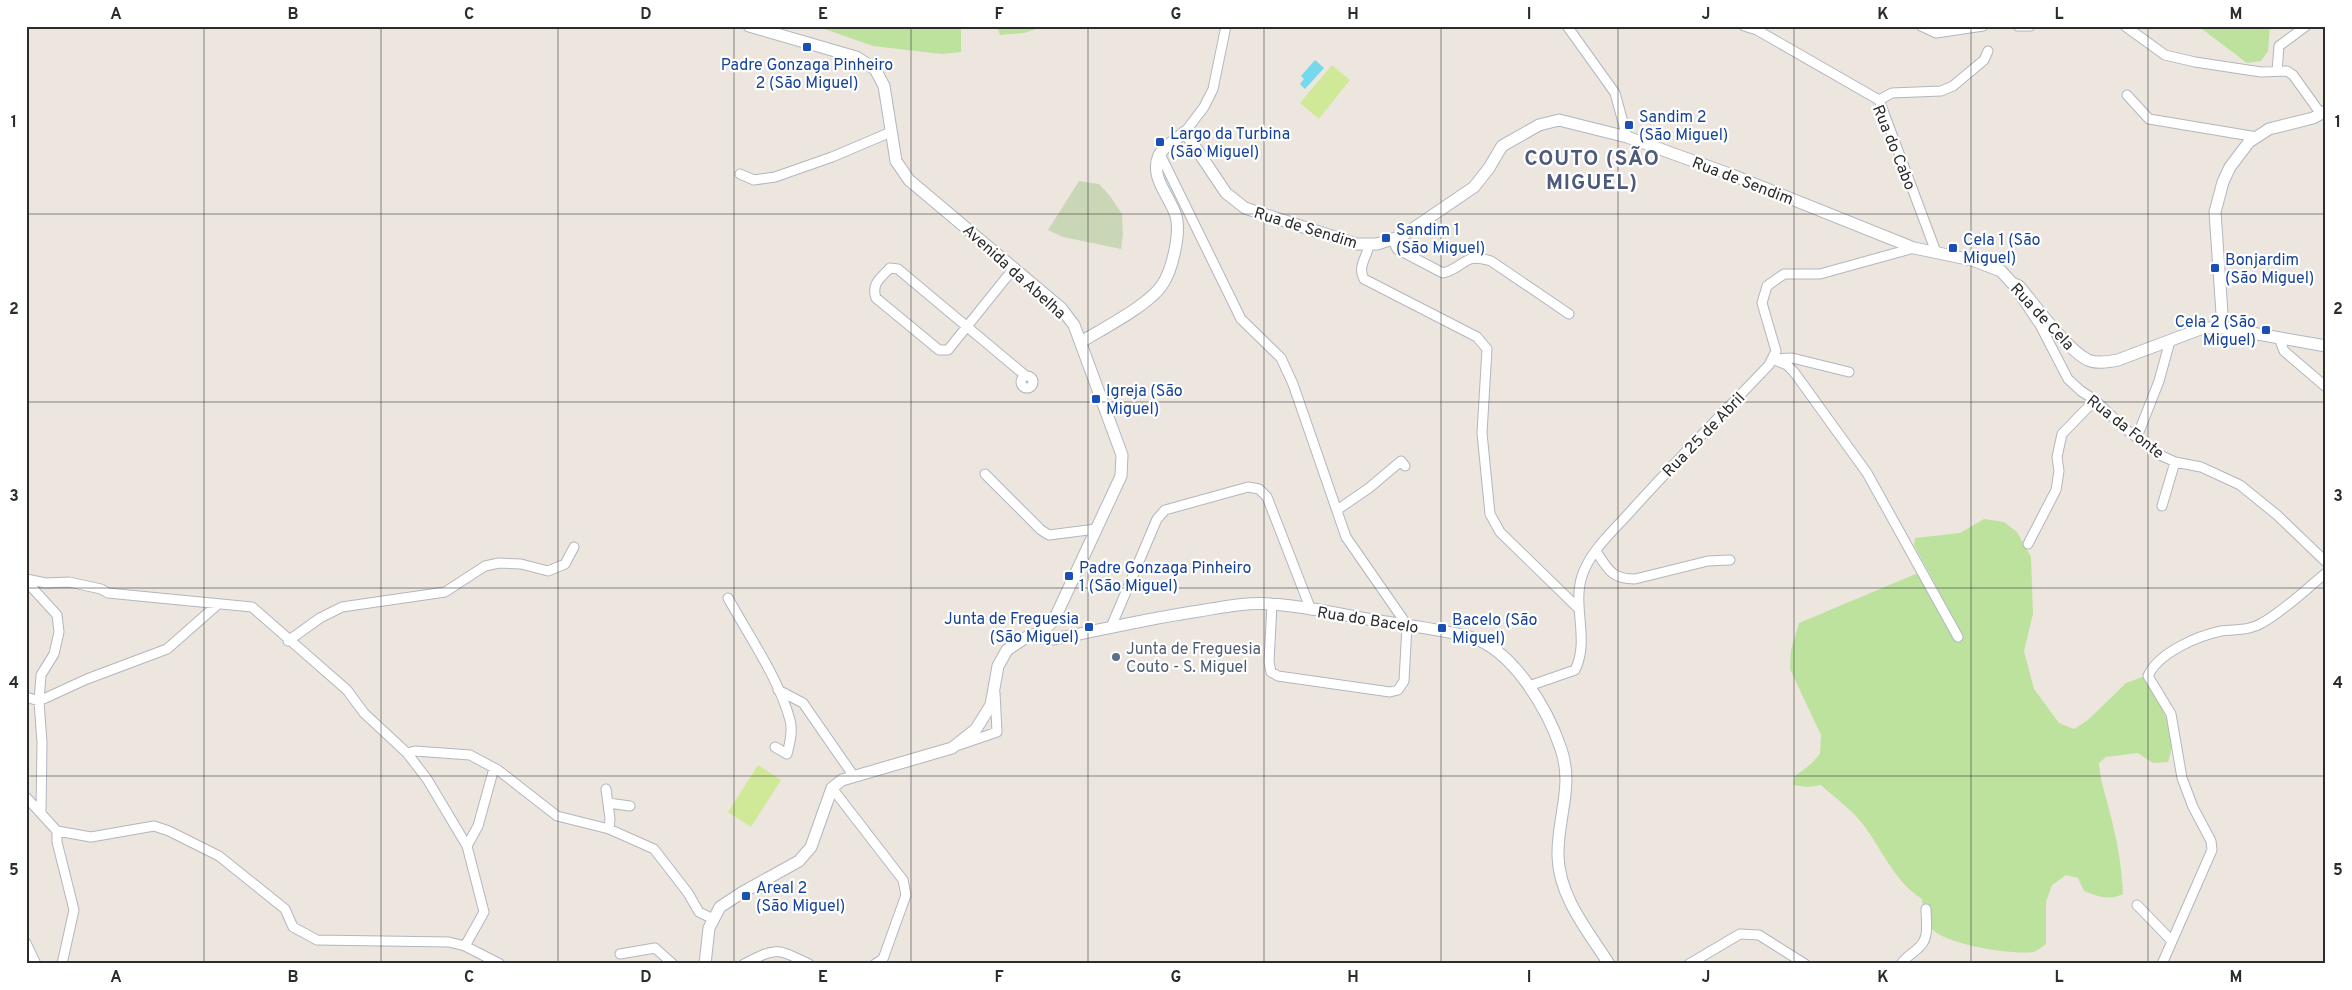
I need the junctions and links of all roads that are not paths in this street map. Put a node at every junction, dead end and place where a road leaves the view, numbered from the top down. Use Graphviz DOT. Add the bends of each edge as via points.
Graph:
graph roads {
  1 [pos="749,26"];
  2 [pos="1226,26"];
  3 [pos="1567,26"];
  4 [pos="1744,26"];
  5 [pos="1921,26"];
  6 [pos="1983,26"];
  7 [pos="2018,26"];
  8 [pos="2030,26"];
  9 [pos="2125,26"];
  10 [pos="2306,26"];
  11 [pos="1988,51"];
  12 [pos="2277,72"];
  13 [pos="2127,95"];
  14 [pos="1879,100"];
  15 [pos="2323,112"];
  16 [pos="891,132"];
  17 [pos="1184,132"];
  18 [pos="1627,137"];
  19 [pos="2257,137"];
  20 [pos="1160,154"];
  21 [pos="740,174"];
  22 [pos="1393,240"];
  23 [pos="1370,245"];
  24 [pos="1914,248"];
  25 [pos="1936,252"];
  26 [pos="1014,268"];
  27 [pos="2012,283"];
  28 [pos="1569,314"];
  29 [pos="968,326"];
  30 [pos="2223,328"];
  31 [pos="2279,338"];
  32 [pos="2170,341"];
  33 [pos="1081,342"];
  34 [pos="2326,346"];
  35 [pos="1772,359"];
  36 [pos="1849,372"];
  37 [pos="1026,376"];
  38 [pos="2326,387"];
  39 [pos="2095,400"];
  40 [pos="2137,437"];
  41 [pos="2175,462"];
  42 [pos="1404,466"];
  43 [pos="985,474"];
  44 [pos="2162,506"];
  45 [pos="1337,510"];
  46 [pos="1096,529"];
  47 [pos="2028,544"];
  48 [pos="574,547"];
  49 [pos="1596,551"];
  50 [pos="1730,560"];
  51 [pos="2326,562"];
  52 [pos="2326,573"];
  53 [pos="26,580"];
  54 [pos="728,598"];
  55 [pos="1272,604"];
  56 [pos="216,605"];
  57 [pos="1579,608"];
  58 [pos="1312,610"];
  59 [pos="1054,620"];
  60 [pos="1408,626"];
  61 [pos="1111,627"];
  62 [pos="1043,631"];
  63 [pos="1075,635"];
  64 [pos="1958,637"];
  65 [pos="288,641"];
  66 [pos="1528,686"];
  67 [pos="994,687"];
  68 [pos="778,690"];
  69 [pos="26,697"];
  70 [pos="39,701"];
  71 [pos="775,747"];
  72 [pos="952,748"];
  73 [pos="407,753"];
  74 [pos="494,768"];
  75 [pos="853,775"];
  76 [pos="832,788"];
  77 [pos="606,789"];
  78 [pos="26,797"];
  79 [pos="608,803"];
  80 [pos="630,806"];
  81 [pos="41,812"];
  82 [pos="608,829"];
  83 [pos="57,831"];
  84 [pos="467,846"];
  85 [pos="2136,905"];
  86 [pos="1926,909"];
  87 [pos="713,919"];
  88 [pos="2172,941"];
  89 [pos="26,942"];
  90 [pos="465,946"];
  91 [pos="620,954"];
  92 [pos="36,964"];
  93 [pos="62,964"];
  94 [pos="500,964"];
  95 [pos="673,964"];
  96 [pos="705,964"];
  97 [pos="744,964"];
  98 [pos="809,964"];
  99 [pos="875,964"];
  100 [pos="1609,964"];
  101 [pos="1690,964"];
  102 [pos="1805,964"];
  103 [pos="1901,964"];
  104 [pos="2162,964"];
  1 -- 16 [label="street, Avenida da Abelha" via="856,57 875,69 884,86"];
  2 -- 17 [label="street" via="1213,89 1204,107"];
  3 -- 18 [label="street" via="1614,93"];
  4 -- 14 [label="street, Rua do Cabo" via="1757,30"];
  5 -- 6 [label="street" via="1936,34"];
  7 -- 8 [label="street"];
  9 -- 12 [label="street" via="2165,55"];
  10 -- 12 [label="street" via="2279,46"];
  11 -- 14 [label="street" via="1984,60 1941,91 1892,93"];
  12 -- 15 [label="street" via="2287,71 2293,75"];
  13 -- 19 [label="street" via="2149,120"];
  14 -- 25 [label="street, Rua do Cabo"];
  15 -- 19 [label="street"];
  16 -- 21 [label="street" via="775,177 754,180"];
  16 -- 26 [label="street, Avenida da Abelha" via="896,161 910,180"];
  17 -- 20 [label="street"];
  17 -- 23 [label="street, Rua de Sendim" via="1226,193 1245,208 1356,244"];
  18 -- 22 [label="street, Rua de Sendim" via="1559,120 1539,125 1502,146 1474,187"];
  18 -- 24 [label="street, Rua de Sendim"];
  19 -- 30 [label="street" via="2249,142 2230,167 2215,212"];
  20 -- 33 [label="street" via="1157,174 1176,216 1178,239 1163,284 1154,296"];
  20 -- 45 [label="street" via="1241,319 1281,358"];
  22 -- 23 [label="street, Rua de Sendim"];
  22 -- 28 [label="street" via="1397,249 1443,273 1470,258 1491,261"];
  23 -- 57 [label="street" via="1361,265 1360,273 1364,279 1477,337 1487,348 1482,433 1490,514 1500,532"];
  24 -- 25 [label="street, Rua de Sendim"];
  24 -- 35 [label="street" via="1820,274 1784,274 1767,286 1762,303 1776,351"];
  25 -- 27 [label="street, Rua de Cela" via="2001,271"];
  26 -- 29 [label="street"];
  26 -- 33 [label="street, Avenida da Abelha" via="1061,308 1074,325"];
  27 -- 32 [label="street, Rua de Cela" via="2019,286 2060,336 2090,361 2118,360"];
  27 -- 39 [label="street, Rua da Fonte" via="2040,325 2068,379"];
  29 -- 29 [label="street" via="948,350 938,350 876,298 875,284 890,268 897,268"];
  29 -- 37 [label="street"];
  30 -- 31 [label="street, Rua de Cela"];
  30 -- 32 [label="street, Rua de Cela" via="2203,328"];
  31 -- 34 [label="street, Rua de Cela"];
  31 -- 38 [label="street" via="2284,351"];
  32 -- 40 [label="street"];
  33 -- 46 [label="street, Avenida da Abelha" via="1122,455 1121,476"];
  35 -- 36 [label="street" via="1792,358"];
  35 -- 49 [label="street, Rua 25 de Abril"];
  35 -- 64 [label="street" via="1794,372 1867,474"];
  39 -- 40 [label="street, Rua da Fonte"];
  39 -- 47 [label="street" via="2062,434 2056,490"];
  40 -- 41 [label="street, Rua da Fonte"];
  41 -- 44 [label="street"];
  41 -- 51 [label="street, Rua da Fonte" via="2201,467 2240,485"];
  42 -- 45 [label="street" via="1401,461 1370,488"];
  43 -- 46 [label="street" via="1041,530 1050,535"];
  45 -- 60 [label="street" via="1346,537"];
  46 -- 59 [label="street, Avenida da Abelha"];
  48 -- 65 [label="street" via="565,564 548,571 521,564 499,563 485,566 445,592 342,607"];
  49 -- 50 [label="street" via="1614,575 1623,579 1635,579 1708,560"];
  49 -- 57 [label="street, Rua 25 de Abril" via="1582,577"];
  52 -- 88 [label="street" via="2263,623 2248,629 2219,632 2183,645 2160,659 2148,676 2171,714 2182,778 2193,808 2211,841 2212,850"];
  53 -- 56 [label="street" via="69,582 108,593"];
  53 -- 70 [label="street" via="57,615 59,632 54,654 41,675"];
  54 -- 68 [label="street"];
  55 -- 58 [label="street, Rua do Bacelo"];
  55 -- 60 [label="street" via="1269,662 1271,672 1278,676 1390,692 1398,690 1404,681"];
  55 -- 61 [label="street, Rua do Bacelo" via="1229,606"];
  56 -- 65 [label="street" via="252,608"];
  56 -- 70 [label="street" via="167,649"];
  57 -- 66 [label="street, Rua 25 de Abril" via="1581,658 1575,670"];
  58 -- 60 [label="street, Rua do Bacelo"];
  58 -- 61 [label="street" via="1267,497 1248,486 1165,510 1157,519"];
  59 -- 62 [label="street, Avenida da Abelha"];
  59 -- 63 [label="street"];
  60 -- 66 [label="street, Rua do Bacelo" via="1471,638 1484,644 1507,662"];
  61 -- 63 [label="street, Rua do Bacelo"];
  62 -- 63 [label="street, Rua do Bacelo" via="1053,639"];
  62 -- 67 [label="street, Avenida da Abelha" via="1007,650 998,666"];
  65 -- 73 [label="street" via="347,690 364,713"];
  66 -- 100 [label="street, Rua do Bacelo" via="1549,718 1566,766 1568,783 1559,838 1560,876 1572,906"];
  67 -- 72 [label="street, Avenida da Abelha" via="991,704 976,729"];
  67 -- 72 [label="street" via="997,732"];
  68 -- 71 [label="street" via="791,721 791,740 787,754"];
  68 -- 75 [label="street" via="803,703"];
  69 -- 70 [label="street"];
  70 -- 81 [label="street"];
  72 -- 75 [label="street, Avenida da Abelha"];
  73 -- 74 [label="street" via="470,755"];
  73 -- 84 [label="street"];
  74 -- 82 [label="street" via="557,816"];
  74 -- 84 [label="street" via="478,826"];
  75 -- 76 [label="street, Avenida da Abelha"];
  76 -- 87 [label="street" via="811,847 799,861 729,900"];
  76 -- 99 [label="street" via="903,880 906,895 883,959"];
  77 -- 79 [label="street"];
  78 -- 81 [label="street"];
  79 -- 80 [label="street"];
  79 -- 82 [label="street"];
  81 -- 83 [label="street"];
  82 -- 87 [label="street" via="654,850 700,912"];
  83 -- 90 [label="street" via="91,837 154,826 169,831 219,856 285,909 293,927 317,940 449,942"];
  83 -- 93 [label="street" via="74,910"];
  84 -- 90 [label="street" via="484,912"];
  85 -- 88 [label="street"];
  86 -- 103 [label="street" via="1926,934 1922,944"];
  87 -- 96 [label="street"];
  88 -- 104 [label="street"];
  89 -- 92 [label="street"];
  90 -- 94 [label="street"];
  91 -- 95 [label="street" via="655,948"];
  97 -- 98 [label="street" via="770,951 784,952"];
  101 -- 102 [label="street" via="1740,934 1759,934"];
}
